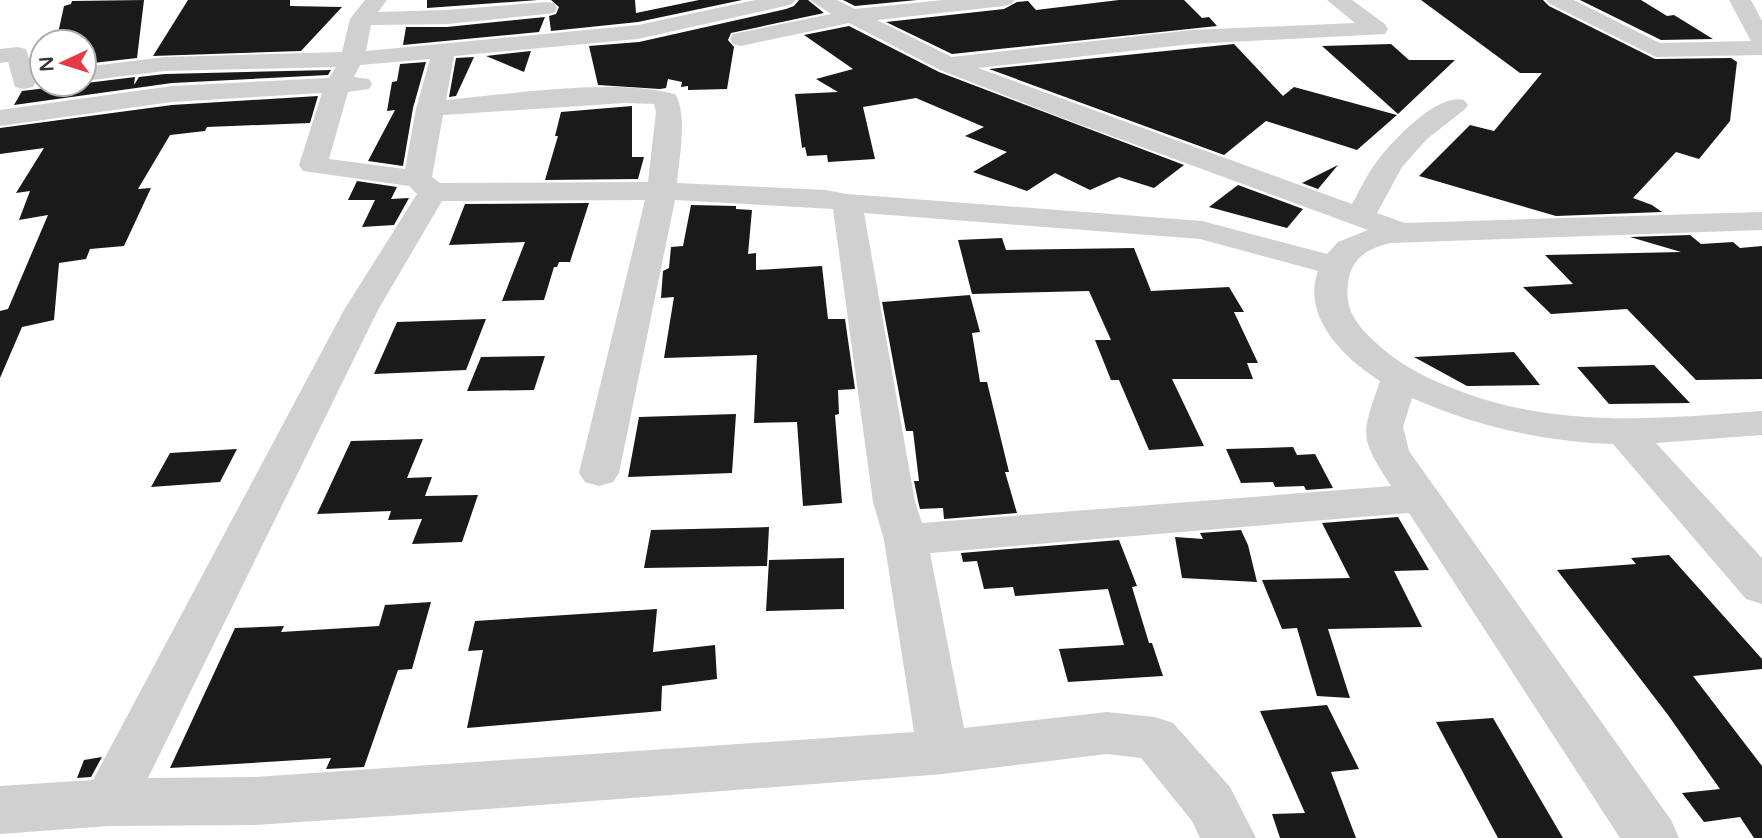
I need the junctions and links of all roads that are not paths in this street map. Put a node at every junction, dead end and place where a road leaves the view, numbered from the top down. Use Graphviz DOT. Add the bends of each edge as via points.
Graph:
graph roads {
  1 [pos="376,0"];
  2 [pos="785,0"];
  3 [pos="821,0"];
  4 [pos="1004,0"];
  5 [pos="1338,0"];
  6 [pos="1557,0"];
  7 [pos="1740,0"];
  8 [pos="546,8"];
  9 [pos="852,16"];
  10 [pos="361,19"];
  11 [pos="741,39"];
  12 [pos="1762,40"];
  13 [pos="1762,48"];
  14 [pos="0,56"];
  15 [pos="352,59"];
  16 [pos="948,65"];
  17 [pos="432,68"];
  18 [pos="98,72"];
  19 [pos="388,81"];
  20 [pos="22,82"];
  21 [pos="337,86"];
  22 [pos="1455,105"];
  23 [pos="429,109"];
  24 [pos="0,117"];
  25 [pos="424,185"];
  26 [pos="662,191"];
  27 [pos="847,203"];
  28 [pos="1359,217"];
  29 [pos="1762,220"];
  30 [pos="1402,232"];
  31 [pos="1334,266"];
  32 [pos="1400,378"];
  33 [pos="1762,422"];
  34 [pos="1625,432"];
  35 [pos="599,473"];
  36 [pos="1421,498"];
  37 [pos="906,540"];
  38 [pos="1762,587"];
  39 [pos="943,752"];
  40 [pos="109,802"];
  41 [pos="0,810"];
  42 [pos="1228,838"];
  43 [pos="1651,838"];
  1 -- 10 [label="street"];
  2 -- 17 [label="street" via="638,32"];
  3 -- 9 [label="street"];
  4 -- 9 [label="street"];
  5 -- 16 [label="street" via="1377,29 1192,37"];
  6 -- 13 [label="street" via="1656,50"];
  7 -- 12 [label="street"];
  8 -- 10 [label="street"];
  9 -- 11 [label="street"];
  9 -- 16 [label="street"];
  10 -- 15 [label="street"];
  14 -- 20 [label="street" via="18,54"];
  15 -- 17 [label="street"];
  15 -- 18 [label="street" via="165,64"];
  15 -- 21 [label="street"];
  16 -- 28 [label="street"];
  17 -- 23 [label="street"];
  19 -- 21 [label="street"];
  21 -- 24 [label="street" via="172,94"];
  21 -- 25 [label="street" via="313,165"];
  22 -- 28 [label="street" via="1390,163"];
  23 -- 25 [label="street"];
  23 -- 26 [label="street" via="660,95 669,112"];
  25 -- 26 [label="street"];
  25 -- 40 [label="street"];
  26 -- 27 [label="street"];
  26 -- 35 [label="street"];
  27 -- 31 [label="street" via="1202,230"];
  27 -- 37 [label="street" via="894,502"];
  28 -- 30 [label="street"];
  29 -- 30 [label="street"];
  30 -- 31 [label="street" via="1353,244"];
  31 -- 32 [label="street" via="1328,296 1339,324 1371,359"];
  32 -- 34 [label="street" via="1482,413 1538,425"];
  32 -- 36 [label="street" via="1384,427 1389,452"];
  33 -- 34 [label="street"];
  34 -- 38 [label="street"];
  36 -- 37 [label="street"];
  36 -- 43 [label="street"];
  37 -- 39 [label="street"];
  39 -- 40 [label="street" via="255,801"];
  39 -- 42 [label="street" via="1107,733 1155,738 1211,804"];
  40 -- 41 [label="street"];
}
